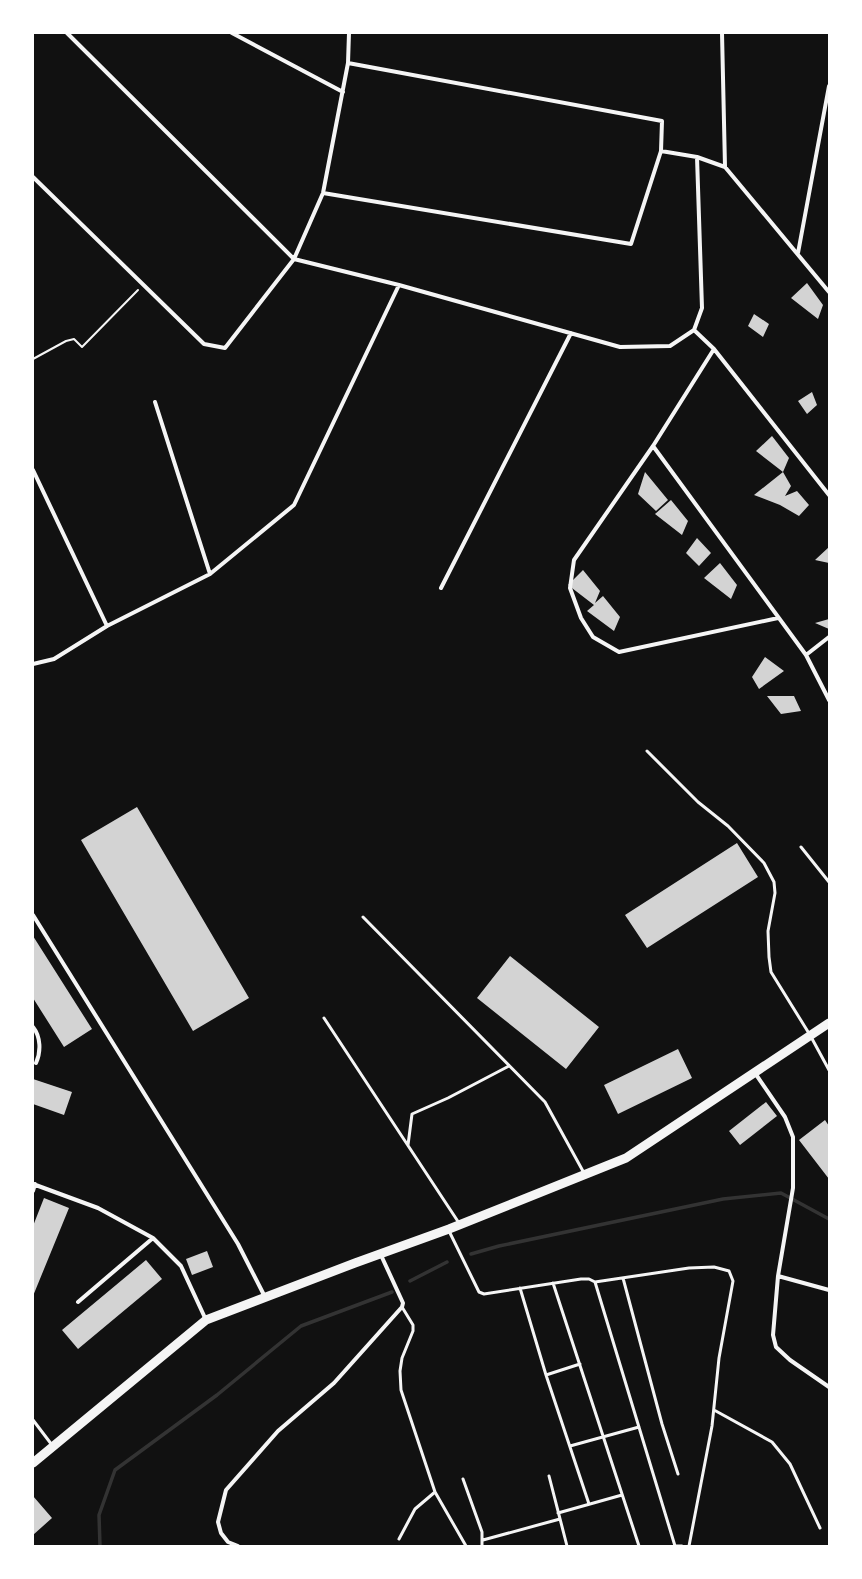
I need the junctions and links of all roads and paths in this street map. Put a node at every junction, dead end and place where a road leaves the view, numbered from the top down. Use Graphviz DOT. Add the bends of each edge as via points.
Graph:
graph roads {
  1 [pos="67,33"];
  2 [pos="232,33"];
  3 [pos="349,33"];
  4 [pos="722,33"];
  5 [pos="348,63"];
  6 [pos="829,86"];
  7 [pos="343,92"];
  8 [pos="661,151"];
  9 [pos="698,157"];
  10 [pos="725,167"];
  11 [pos="33,177"];
  12 [pos="323,193"];
  13 [pos="798,253"];
  14 [pos="294,259"];
  15 [pos="143,285"];
  16 [pos="399,285"];
  17 [pos="829,292"];
  18 [pos="694,330"];
  19 [pos="571,333"];
  20 [pos="714,349"];
  21 [pos="33,359"];
  22 [pos="155,402"];
  23 [pos="654,446"];
  24 [pos="33,470"];
  25 [pos="829,496"];
  26 [pos="210,574"];
  27 [pos="441,588"];
  28 [pos="778,618"];
  29 [pos="107,626"];
  30 [pos="829,637"];
  31 [pos="806,655"];
  32 [pos="33,664"];
  33 [pos="829,700"];
  34 [pos="647,751"];
  35 [pos="801,847"];
  36 [pos="829,882"];
  37 [pos="33,915"];
  38 [pos="363,917"];
  39 [pos="324,1018"];
  40 [pos="829,1023"];
  41 [pos="33,1027"];
  42 [pos="810,1035"];
  43 [pos="36,1063"];
  44 [pos="509,1066"];
  45 [pos="829,1070"];
  46 [pos="755,1073"];
  47 [pos="408,1145"];
  48 [pos="585,1174"];
  49 [pos="34,1184"];
  50 [pos="33,1191"];
  51 [pos="460,1225"];
  52 [pos="448,1229"];
  53 [pos="153,1238"];
  54 [pos="380,1253"];
  55 [pos="778,1276"];
  56 [pos="623,1278"];
  57 [pos="595,1282"];
  58 [pos="553,1283"];
  59 [pos="520,1288"];
  60 [pos="829,1290"];
  61 [pos="265,1297"];
  62 [pos="78,1302"];
  63 [pos="402,1307"];
  64 [pos="206,1320"];
  65 [pos="580,1364"];
  66 [pos="546,1375"];
  67 [pos="829,1387"];
  68 [pos="714,1410"];
  69 [pos="33,1420"];
  70 [pos="639,1427"];
  71 [pos="603,1437"];
  72 [pos="53,1446"];
  73 [pos="570,1446"];
  74 [pos="33,1463"];
  75 [pos="678,1474"];
  76 [pos="549,1476"];
  77 [pos="463,1479"];
  78 [pos="435,1492"];
  79 [pos="622,1495"];
  80 [pos="589,1504"];
  81 [pos="558,1512"];
  82 [pos="560,1519"];
  83 [pos="820,1528"];
  84 [pos="399,1539"];
  85 [pos="483,1540"];
  86 [pos="238,1546"];
  87 [pos="466,1546"];
  88 [pos="482,1546"];
  89 [pos="567,1546"];
  90 [pos="639,1546"];
  91 [pos="675,1546"];
  92 [pos="682,1546"];
  93 [pos="689,1546"];
  1 -- 14 [label="street"];
  2 -- 7 [label="street"];
  3 -- 5 [label="street"];
  4 -- 10 [label="street"];
  5 -- 7 [label="street"];
  5 -- 8 [label="street" via="662,121"];
  6 -- 13 [label="street"];
  7 -- 12 [label="street"];
  8 -- 9 [label="street"];
  8 -- 12 [label="street" via="631,244"];
  9 -- 10 [label="street"];
  9 -- 18 [label="street" via="702,308"];
  10 -- 13 [label="street"];
  11 -- 15 [label="street"];
  12 -- 14 [label="street"];
  13 -- 17 [label="street"];
  14 -- 15 [label="street" via="225,348 204,344"];
  14 -- 16 [label="street"];
  15 -- 21 [label="path" via="82,346 74,339 66,341"];
  16 -- 19 [label="street"];
  16 -- 26 [label="street" via="294,505"];
  18 -- 19 [label="street" via="670,346 620,347"];
  18 -- 20 [label="street"];
  19 -- 27 [label="street"];
  20 -- 23 [label="street"];
  20 -- 25 [label="street"];
  22 -- 26 [label="street"];
  23 -- 28 [label="street"];
  23 -- 28 [label="street" via="574,560 570,588 581,618 593,637 619,652"];
  24 -- 29 [label="street"];
  26 -- 29 [label="street"];
  28 -- 31 [label="street"];
  29 -- 32 [label="street" via="54,659"];
  30 -- 31 [label="street"];
  31 -- 33 [label="street"];
  34 -- 42 [label="lane" via="764,863 774,882 775,893 768,931 771,972"];
  35 -- 36 [label="lane"];
  37 -- 61 [label="street" via="238,1244"];
  38 -- 44 [label="lane"];
  39 -- 47 [label="lane"];
  40 -- 42 [label="main road"];
  41 -- 43 [label="street" via="38,1033 40,1054"];
  42 -- 45 [label="lane"];
  42 -- 46 [label="main road"];
  44 -- 47 [label="lane" via="412,1114"];
  44 -- 48 [label="lane" via="545,1102"];
  46 -- 48 [label="main road" via="626,1158"];
  46 -- 55 [label="street" via="785,1117 793,1137 793,1188"];
  47 -- 51 [label="lane"];
  48 -- 51 [label="main road"];
  49 -- 50 [label="street"];
  49 -- 53 [label="street" via="98,1208"];
  51 -- 52 [label="main road"];
  52 -- 54 [label="main road"];
  52 -- 59 [label="lane" via="479,1292 484,1294"];
  53 -- 62 [label="street"];
  53 -- 64 [label="street" via="181,1266"];
  54 -- 61 [label="main road"];
  54 -- 63 [label="street" via="403,1303"];
  55 -- 60 [label="street"];
  55 -- 67 [label="street" via="773,1335 776,1348"];
  56 -- 57 [label="lane"];
  56 -- 68 [label="lane" via="689,1268 714,1267 729,1271 733,1281 719,1358"];
  56 -- 75 [label="lane"];
  57 -- 58 [label="lane" via="581,1278"];
  57 -- 70 [label="lane"];
  58 -- 59 [label="lane"];
  58 -- 65 [label="lane"];
  59 -- 66 [label="lane"];
  61 -- 64 [label="main road"];
  63 -- 78 [label="lane" via="413,1325 413,1331 402,1358 401,1390"];
  63 -- 86 [label="street" via="334,1383 278,1431 226,1490 218,1522 220,1533 228,1542"];
  64 -- 72 [label="main road"];
  65 -- 66 [label="lane"];
  65 -- 71 [label="lane"];
  66 -- 73 [label="lane"];
  68 -- 83 [label="lane" via="772,1442 790,1464"];
  68 -- 93 [label="lane"];
  69 -- 72 [label="lane"];
  70 -- 71 [label="lane"];
  70 -- 91 [label="lane"];
  71 -- 73 [label="lane"];
  71 -- 79 [label="lane"];
  72 -- 74 [label="main road"];
  73 -- 80 [label="lane"];
  76 -- 81 [label="lane"];
  77 -- 85 [label="lane"];
  78 -- 84 [label="lane" via="415,1509"];
  78 -- 87 [label="lane"];
  79 -- 80 [label="lane"];
  79 -- 90 [label="lane"];
  80 -- 81 [label="lane"];
  81 -- 82 [label="lane"];
  82 -- 85 [label="lane"];
  82 -- 89 [label="lane"];
  85 -- 88 [label="lane"];
  91 -- 92 [label="lane"];
}
